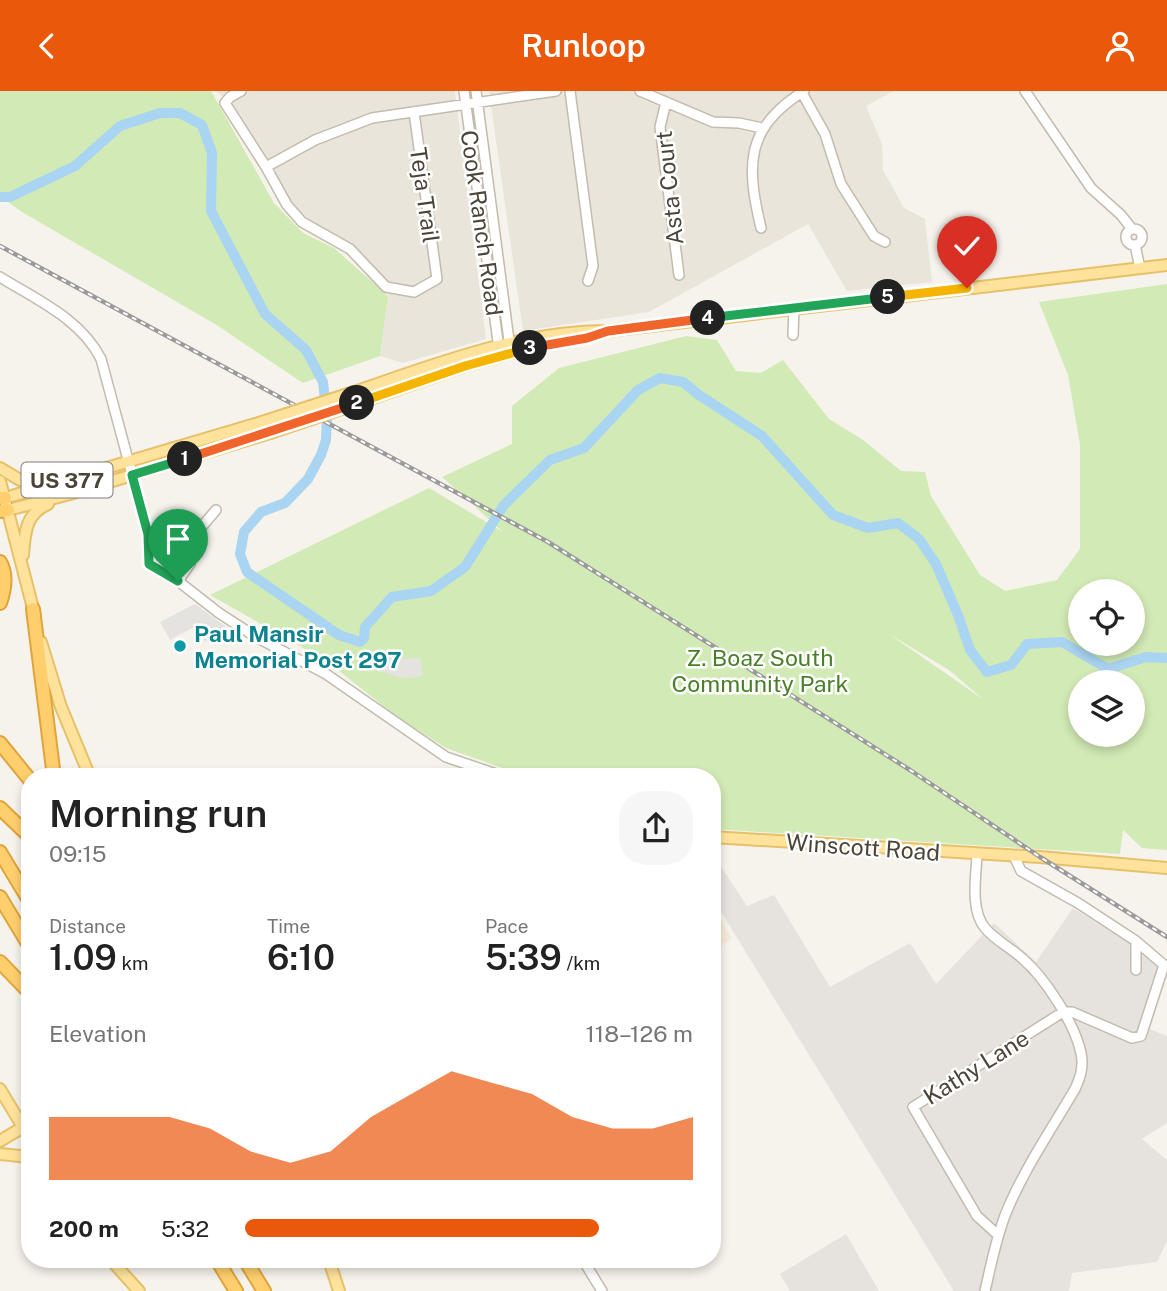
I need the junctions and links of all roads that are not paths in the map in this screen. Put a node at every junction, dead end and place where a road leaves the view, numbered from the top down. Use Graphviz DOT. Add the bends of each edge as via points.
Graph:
graph roads {
  1 [pos="241,91"];
  2 [pos="464,91"];
  3 [pos="476,91"];
  4 [pos="556,91"];
  5 [pos="570,91"];
  6 [pos="640,91"];
  7 [pos="802,91"];
  8 [pos="1025,91"];
  9 [pos="478,102"];
  10 [pos="666,102"];
  11 [pos="466,104"];
  12 [pos="414,112"];
  13 [pos="762,128"];
  14 [pos="266,167"];
  15 [pos="761,228"];
  16 [pos="885,242"];
  17 [pos="1167,265"];
  18 [pos="1140,268"];
  19 [pos="679,275"];
  20 [pos="0,277"];
  21 [pos="588,281"];
  22 [pos="794,308"];
  23 [pos="793,335"];
  24 [pos="505,350"];
  25 [pos="356,398"];
  26 [pos="128,462"];
  27 [pos="0,468"];
  28 [pos="132,475"];
  29 [pos="0,481"];
  30 [pos="58,483"];
  31 [pos="70,494"];
  32 [pos="3,504"];
  33 [pos="216,510"];
  34 [pos="22,561"];
  35 [pos="0,562"];
  36 [pos="178,581"];
  37 [pos="0,603"];
  38 [pos="33,609"];
  39 [pos="0,743"];
  40 [pos="53,768"];
  41 [pos="86,768"];
  42 [pos="478,768"];
  43 [pos="21,769"];
  44 [pos="0,808"];
  45 [pos="21,828"];
  46 [pos="721,838"];
  47 [pos="0,852"];
  48 [pos="977,855"];
  49 [pos="1014,856"];
  50 [pos="1167,868"];
  51 [pos="21,887"];
  52 [pos="0,897"];
  53 [pos="21,932"];
  54 [pos="1136,940"];
  55 [pos="0,962"];
  56 [pos="1136,970"];
  57 [pos="21,984"];
  58 [pos="1063,1012"];
  59 [pos="0,1089"];
  60 [pos="21,1118"];
  61 [pos="21,1128"];
  62 [pos="0,1141"];
  63 [pos="0,1154"];
  64 [pos="21,1156"];
  65 [pos="998,1235"];
  66 [pos="118,1268"];
  67 [pos="222,1268"];
  68 [pos="250,1268"];
  69 [pos="331,1268"];
  70 [pos="588,1268"];
  71 [pos="139,1291"];
  72 [pos="236,1291"];
  73 [pos="264,1291"];
  74 [pos="338,1291"];
  75 [pos="602,1291"];
  76 [pos="985,1291"];
  1 -- 14 [label="street" via="225,103"];
  2 -- 11 [label="street, Cook Ranch Road"];
  3 -- 9 [label="street, Cook Ranch Road"];
  4 -- 9 [label="street"];
  5 -- 21 [label="street" via="593,266"];
  6 -- 10 [label="street"];
  7 -- 13 [label="street"];
  7 -- 16 [label="street" via="825,134 841,184 874,236"];
  8 -- 18 [label="street" via="1091,188 1132,229 1140,231 1142,241 1135,245"];
  9 -- 11 [label="street"];
  9 -- 24 [label="street, Cook Ranch Road"];
  10 -- 13 [label="street" via="713,122"];
  10 -- 19 [label="street, Asta Court" via="660,127"];
  11 -- 12 [label="street"];
  11 -- 24 [label="street, Cook Ranch Road"];
  12 -- 14 [label="street" via="343,128"];
  12 -- 14 [label="street, Teja Trail" via="437,279 414,292 386,287 350,249 302,222"];
  13 -- 15 [label="street" via="752,157 752,191"];
  17 -- 18 [label="main road, US 377"];
  18 -- 22 [label="main road, US 377"];
  20 -- 26 [label="street" via="66,318 95,347 108,378"];
  22 -- 23 [label="street"];
  22 -- 24 [label="main road, US 377" via="576,331"];
  24 -- 25 [label="main road, US 377" via="461,356"];
  25 -- 26 [label="main road, US 377, bridge"];
  25 -- 28 [label="main road, US 377, bridge" via="270,433"];
  26 -- 28 [label="street"];
  26 -- 30 [label="main road, US 377"];
  27 -- 30 [label="main road" via="27,482"];
  28 -- 31 [label="main road, US 377"];
  28 -- 36 [label="street" via="148,534 149,564"];
  29 -- 32 [label="main road"];
  30 -- 32 [label="main road, US 377"];
  31 -- 32 [label="main road, US 377"];
  31 -- 34 [label="main road" via="41,507 30,518"];
  32 -- 34 [label="main road"];
  33 -- 36 [label="street" via="192,538 190,564"];
  34 -- 38 [label="main road"];
  35 -- 37 [label="highway" via="5,580"];
  36 -- 42 [label="street" via="219,613 326,674 446,757"];
  38 -- 40 [label="highway"];
  38 -- 41 [label="main road" via="61,707"];
  39 -- 43 [label="highway"];
  44 -- 45 [label="highway"];
  46 -- 48 [label="main road, Winscott Road"];
  47 -- 51 [label="highway"];
  48 -- 49 [label="main road, Winscott Road"];
  48 -- 58 [label="street" via="975,894 984,927 1044,979"];
  49 -- 50 [label="main road, Winscott Road"];
  49 -- 54 [label="street" via="1021,871"];
  52 -- 53 [label="highway"];
  54 -- 56 [label="street"];
  54 -- 58 [label="street" via="1164,965 1142,1036 1132,1038"];
  55 -- 57 [label="highway"];
  58 -- 65 [label="street" via="1081,1052 1081,1075 1021,1179"];
  58 -- 65 [label="street, Kathy Lane" via="913,1107 977,1216"];
  59 -- 60 [label="main road"];
  61 -- 62 [label="main road"];
  63 -- 64 [label="main road"];
  65 -- 76 [label="street"];
  66 -- 71 [label="main road"];
  67 -- 72 [label="highway"];
  68 -- 73 [label="highway"];
  69 -- 74 [label="main road"];
  70 -- 75 [label="street"];
}
